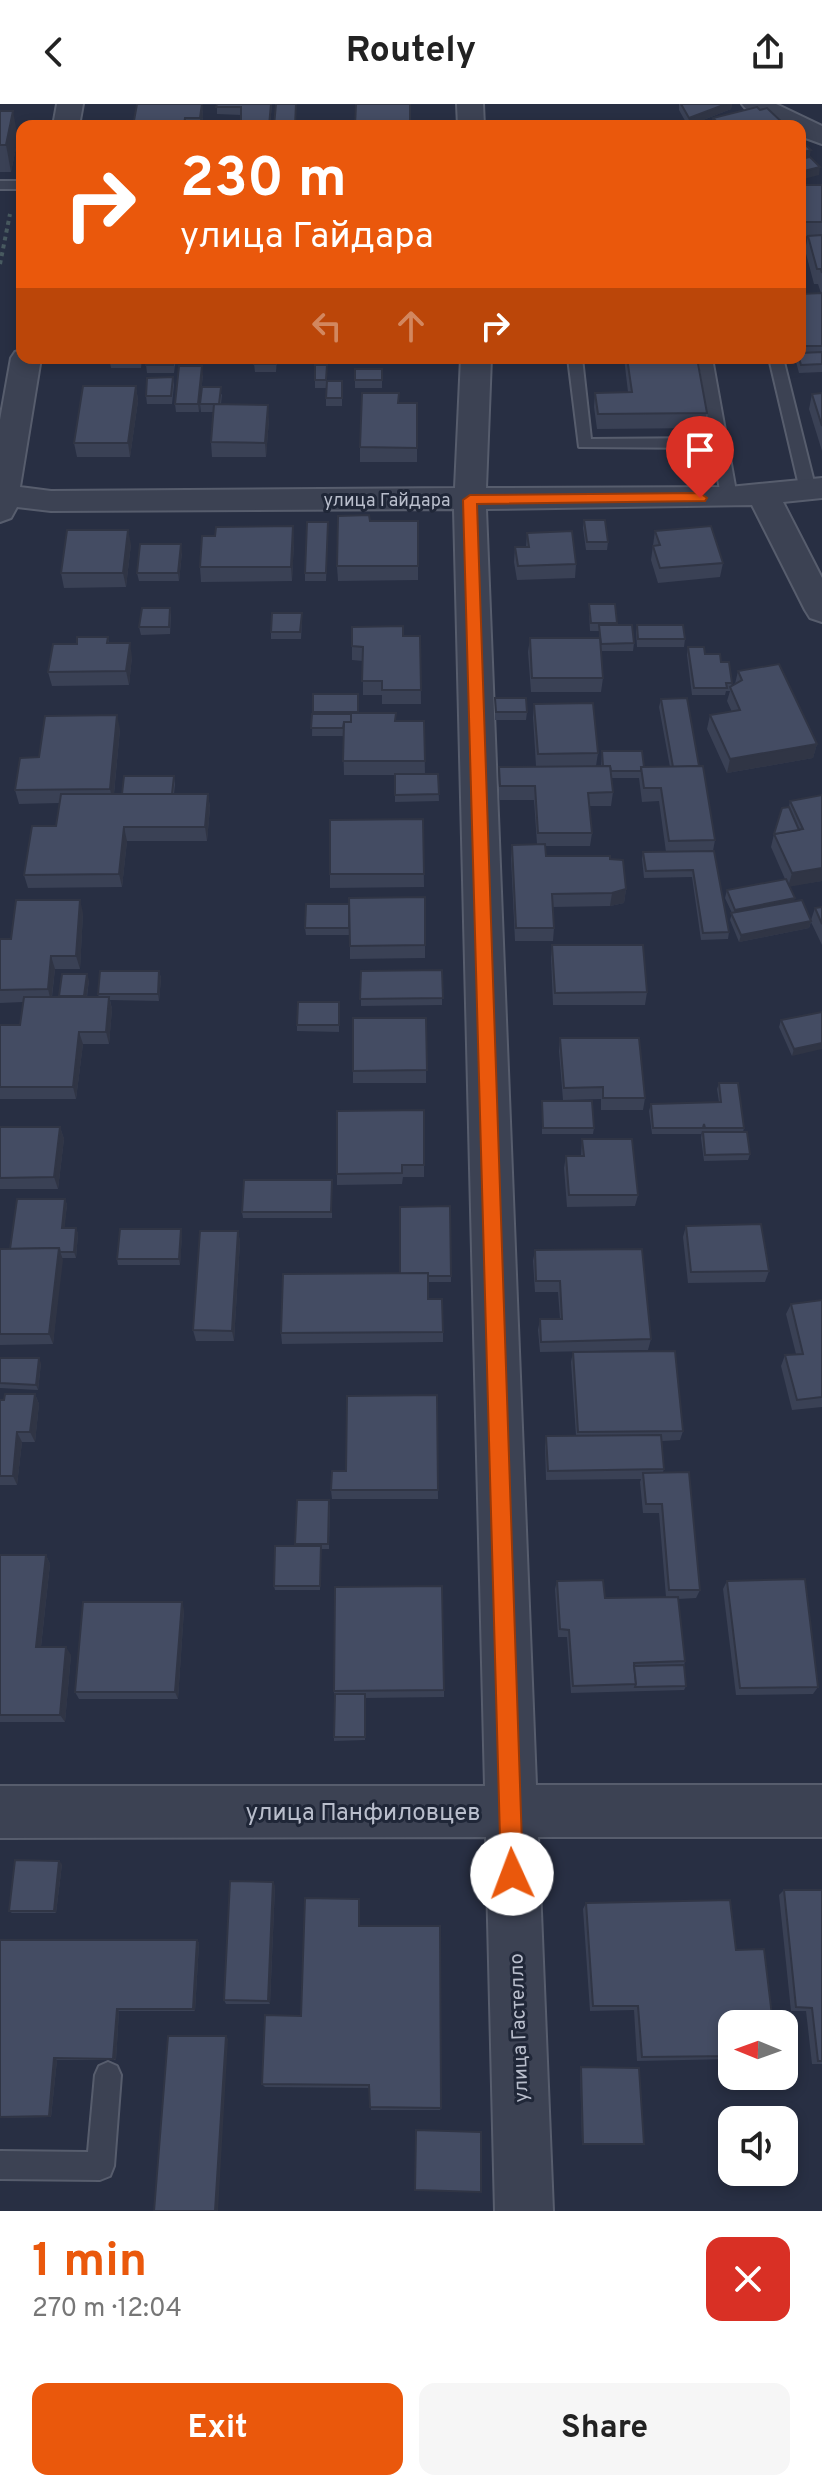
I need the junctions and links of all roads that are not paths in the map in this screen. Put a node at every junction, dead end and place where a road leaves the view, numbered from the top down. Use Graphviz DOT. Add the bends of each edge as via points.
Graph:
graph roads {
  1 [pos="755,104"];
  2 [pos="788,120"];
  3 [pos="25,364"];
  4 [pos="476,364"];
  5 [pos="576,364"];
  6 [pos="706,364"];
  7 [pos="778,364"];
  8 [pos="720,443"];
  9 [pos="815,489"];
  10 [pos="763,495"];
  11 [pos="729,497"];
  12 [pos="1,500"];
  13 [pos="470,500"];
  14 [pos="822,610"];
  15 [pos="822,1811"];
  16 [pos="0,1812"];
  17 [pos="510,1813"];
  18 [pos="108,2075"];
  19 [pos="0,2165"];
  20 [pos="524,2211"];
  1 -- 2 [label="street"];
  3 -- 12 [label="street"];
  4 -- 13 [label="street, улица Гастелло"];
  5 -- 8 [label="lane" via="584,444"];
  6 -- 8 [label="lane"];
  7 -- 9 [label="lane"];
  8 -- 11 [label="lane"];
  9 -- 10 [label="street, улица Гайдара"];
  10 -- 11 [label="street, улица Гайдара"];
  10 -- 14 [label="street"];
  11 -- 13 [label="street, улица Гайдара"];
  12 -- 13 [label="street, улица Гайдара"];
  13 -- 17 [label="street, улица Гастелло"];
  15 -- 17 [label="street, улица Панфиловцев"];
  16 -- 17 [label="street, улица Панфиловцев"];
  17 -- 20 [label="street, улица Гастелло"];
  18 -- 19 [label="lane" via="100,2166"];
}
